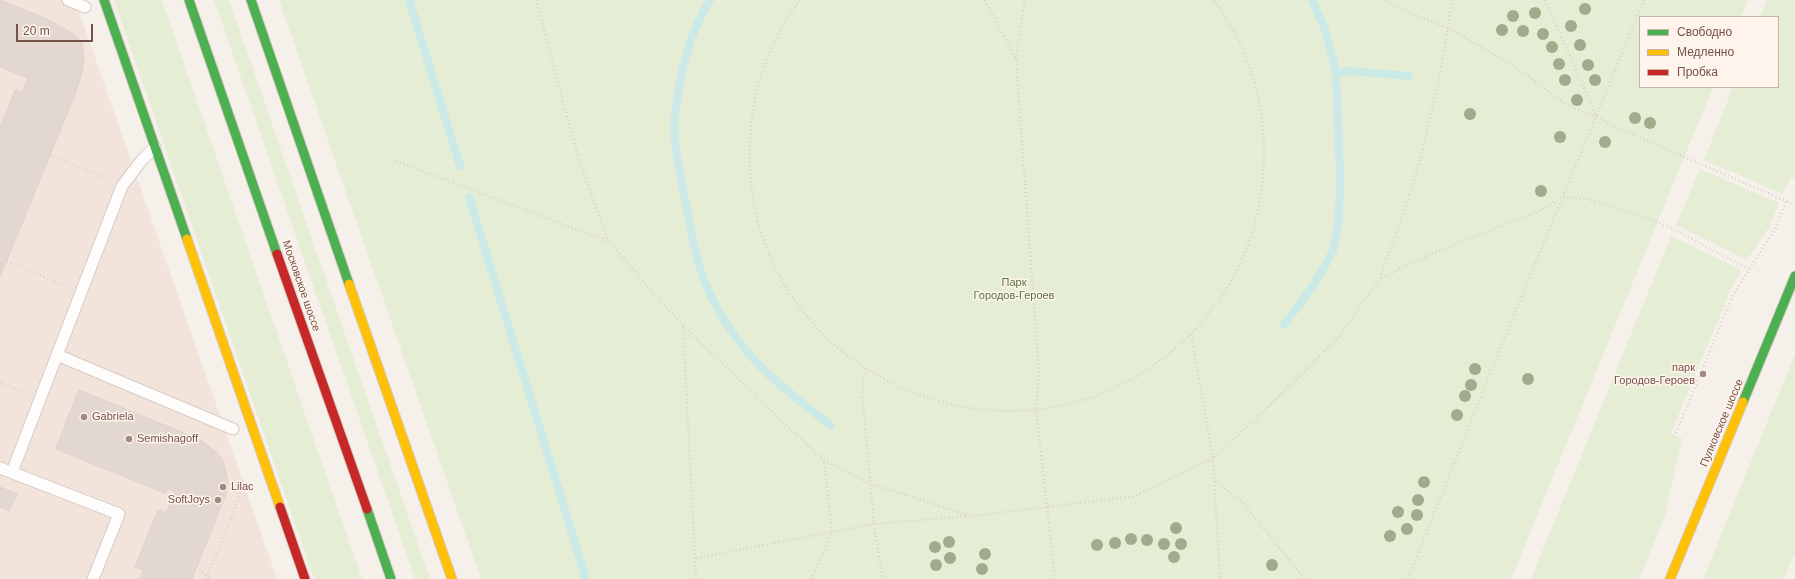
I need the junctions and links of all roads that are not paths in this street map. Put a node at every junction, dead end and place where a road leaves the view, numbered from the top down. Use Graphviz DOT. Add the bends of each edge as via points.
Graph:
graph roads {
  1 [pos="68,0"];
  2 [pos="104,0"];
  3 [pos="189,0"];
  4 [pos="251,0"];
  5 [pos="85,7"];
  6 [pos="155,147"];
  7 [pos="1795,276"];
  8 [pos="57,355"];
  9 [pos="232,428"];
  10 [pos="0,468"];
  11 [pos="12,472"];
  12 [pos="93,579"];
  13 [pos="305,579"];
  14 [pos="391,579"];
  15 [pos="452,579"];
  16 [pos="1670,579"];
  1 -- 5 [label="lane"];
  2 -- 6 [label="main road"];
  3 -- 14 [label="main road, Московское шоссе"];
  4 -- 15 [label="main road"];
  6 -- 8 [label="lane" via="122,186"];
  6 -- 13 [label="main road"];
  7 -- 16 [label="main road, Пулковское шоссе"];
  8 -- 9 [label="lane"];
  8 -- 11 [label="lane"];
  10 -- 11 [label="lane"];
  11 -- 12 [label="lane" via="120,514"];
}
